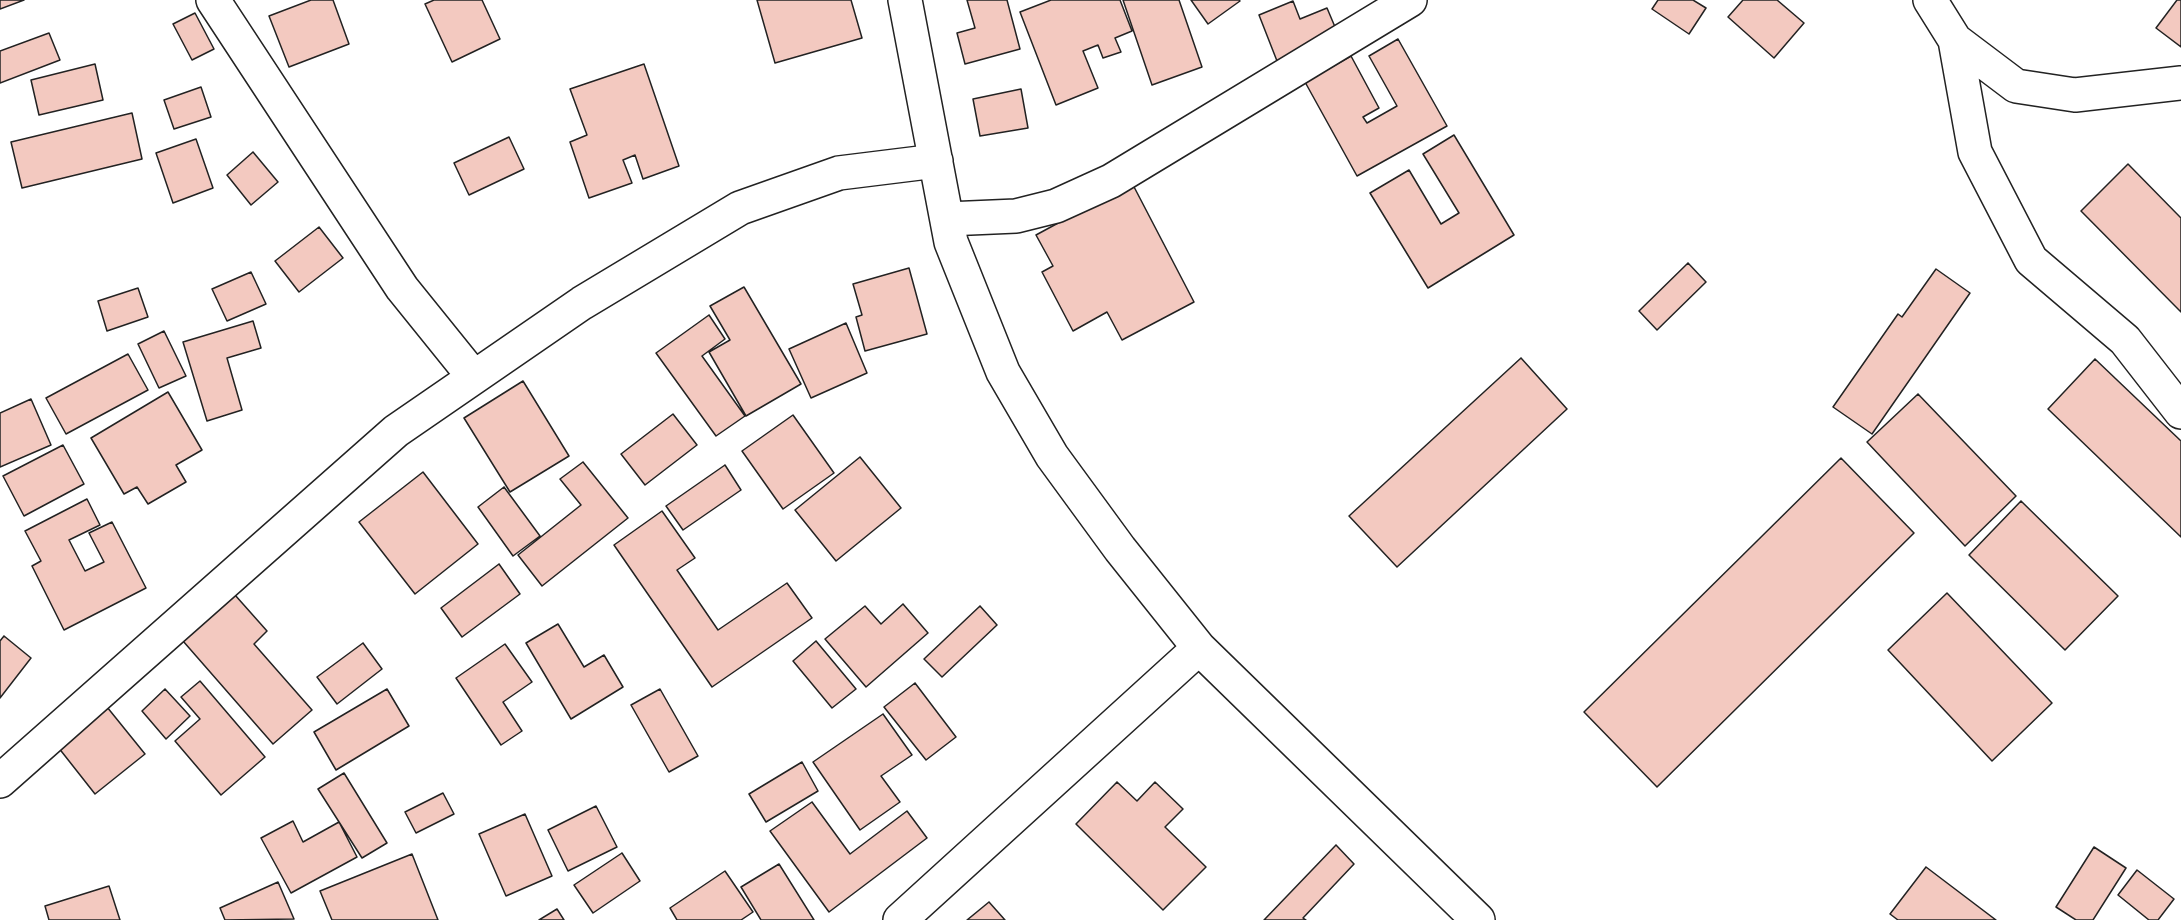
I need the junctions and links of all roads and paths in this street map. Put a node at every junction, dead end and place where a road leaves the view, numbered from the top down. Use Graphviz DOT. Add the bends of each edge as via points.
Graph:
graph roads {
  1 [pos="213,0"];
  2 [pos="905,0"];
  3 [pos="1410,0"];
  4 [pos="1930,0"];
  5 [pos="1955,40"];
  6 [pos="2181,83"];
  7 [pos="936,161"];
  8 [pos="947,219"];
  9 [pos="473,376"];
  10 [pos="2181,412"];
  11 [pos="1199,648"];
  12 [pos="0,781"];
  13 [pos="900,920"];
  14 [pos="1478,920"];
  1 -- 9 [label="street" via="402,288"];
  2 -- 7 [label="street"];
  3 -- 8 [label="street" via="1112,181 1056,206 1016,216"];
  4 -- 5 [label="street"];
  5 -- 6 [label="street" via="2016,86 2075,95"];
  5 -- 10 [label="street" via="1976,152 2031,260 2125,340"];
  7 -- 8 [label="street"];
  7 -- 9 [label="street" via="839,173 740,207 582,303"];
  8 -- 11 [label="street" via="951,242 1003,372 1052,456"];
  9 -- 12 [label="street" via="396,431"];
  11 -- 13 [label="street"];
  11 -- 14 [label="street"];
}
